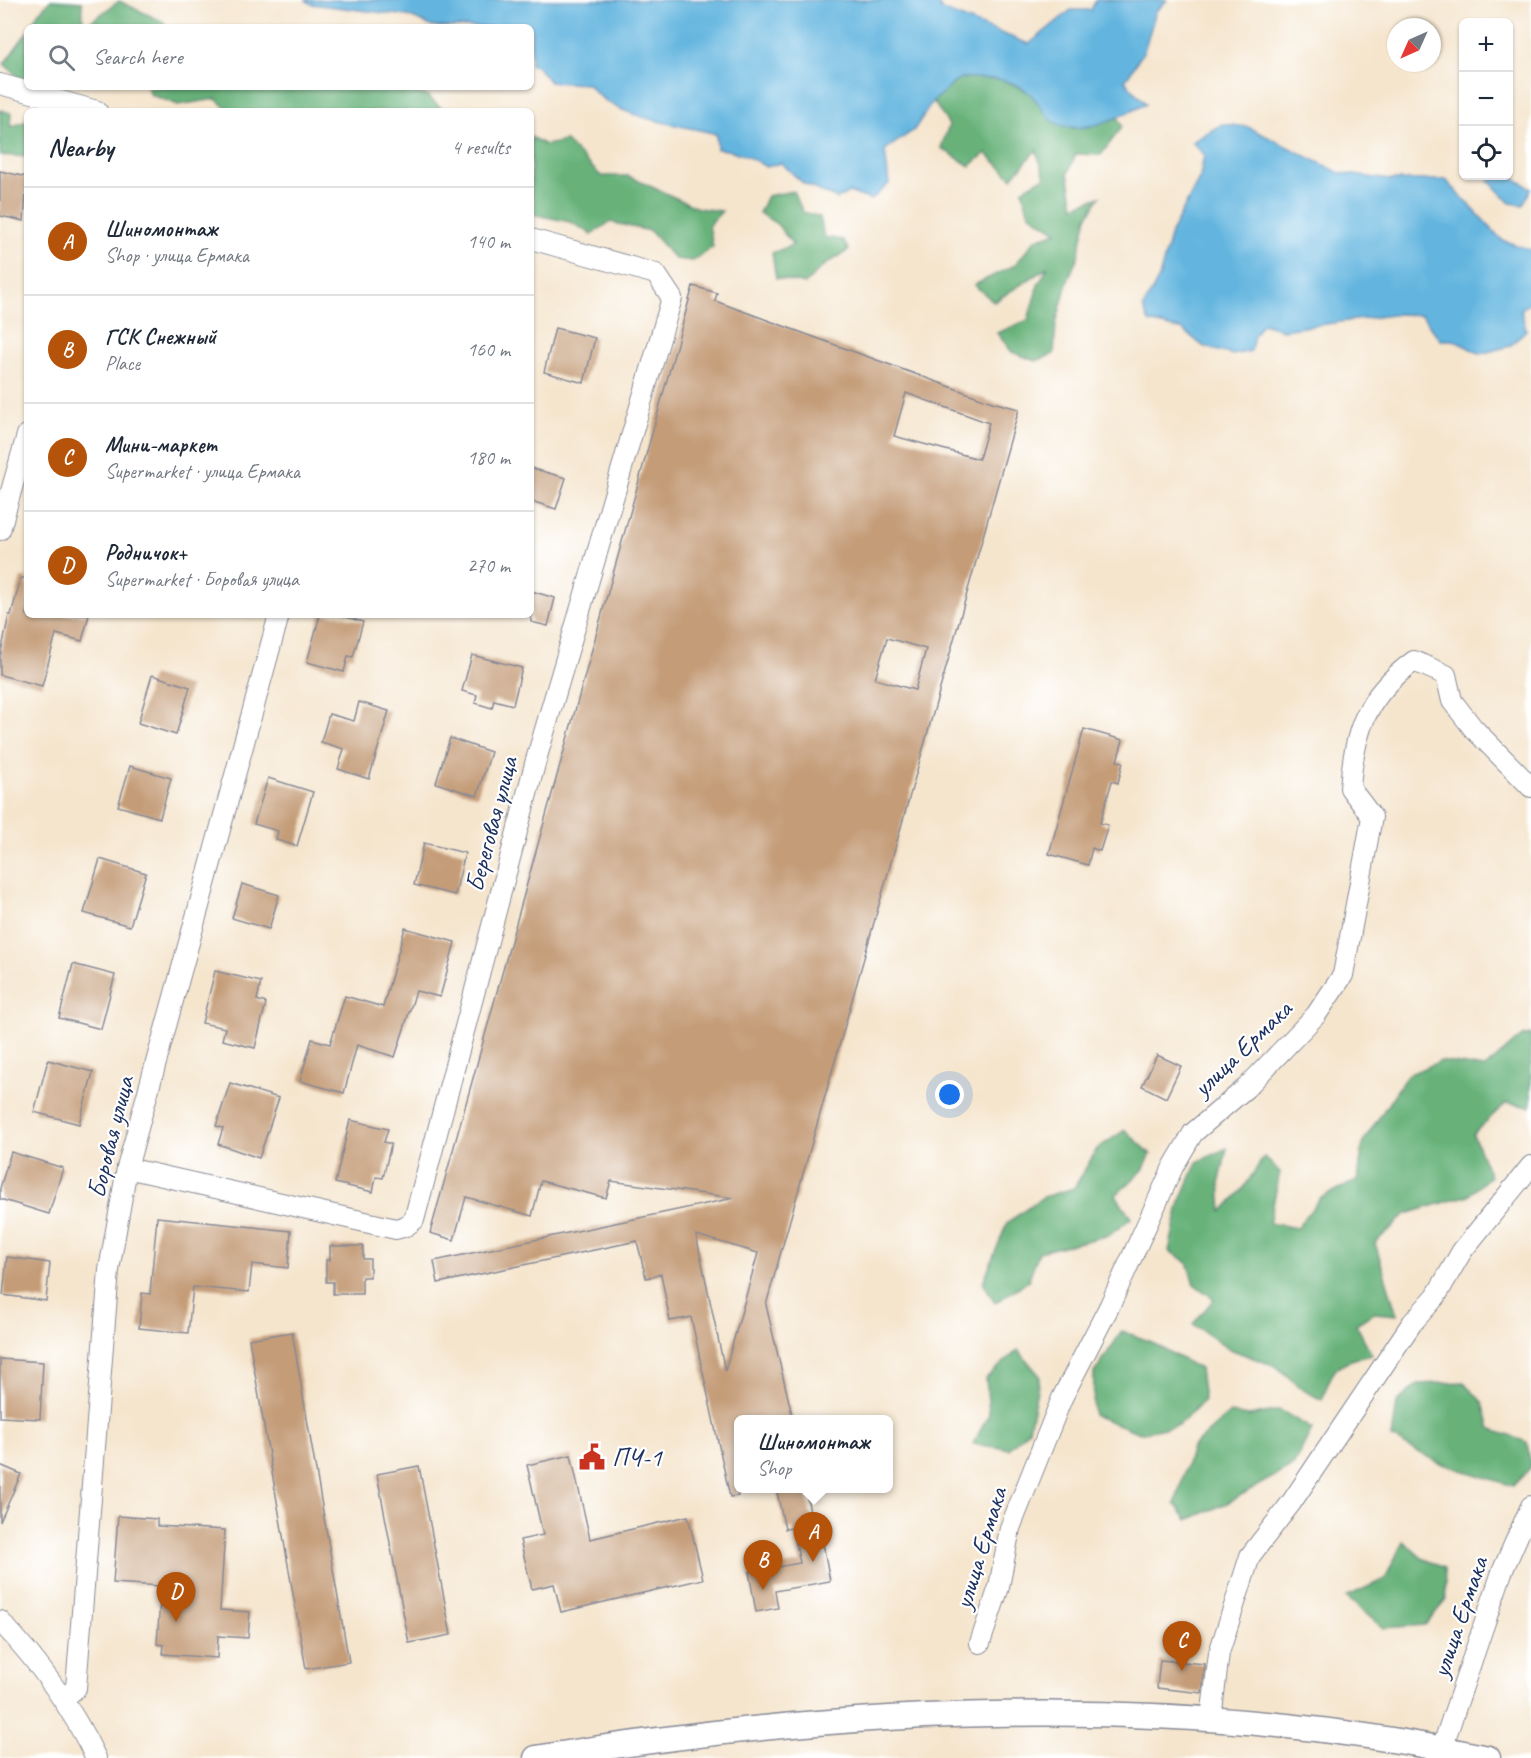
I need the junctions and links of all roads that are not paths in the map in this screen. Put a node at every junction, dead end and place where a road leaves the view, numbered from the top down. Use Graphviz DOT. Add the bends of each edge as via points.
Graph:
graph roads {
  1 [pos="0,84"];
  2 [pos="86,108"];
  3 [pos="534,240"];
  4 [pos="24,446"];
  5 [pos="0,530"];
  6 [pos="278,618"];
  7 [pos="1531,787"];
  8 [pos="1531,1166"];
  9 [pos="127,1168"];
  10 [pos="1531,1506"];
  11 [pos="0,1621"];
  12 [pos="980,1643"];
  13 [pos="70,1693"];
  14 [pos="1211,1719"];
  15 [pos="1442,1748"];
  16 [pos="96,1758"];
  17 [pos="536,1758"];
  18 [pos="1488,1758"];
  1 -- 2 [label="street"];
  3 -- 9 [label="street, Береговая улица" via="656,274 672,298 536,760 414,1220 396,1229"];
  4 -- 5 [label="street"];
  6 -- 9 [label="street, Боровая улица"];
  7 -- 12 [label="street, улица Ермака" via="1459,710 1452,700 1446,675 1414,661 1396,674 1363,717 1352,750 1350,788 1372,817 1343,975 1316,1015 1246,1088 1193,1133 1173,1167 1049,1430 1010,1528 999,1587"];
  8 -- 14 [label="street" via="1462,1251 1436,1296 1412,1323 1291,1503 1250,1556 1218,1653"];
  9 -- 13 [label="street, Боровая улица" via="108,1280"];
  10 -- 15 [label="street, улица Ермака" via="1502,1572"];
  11 -- 13 [label="street"];
  13 -- 16 [label="street"];
  14 -- 15 [label="street" via="1314,1728"];
  14 -- 17 [label="street" via="996,1715 811,1722"];
  15 -- 18 [label="street"];
}
